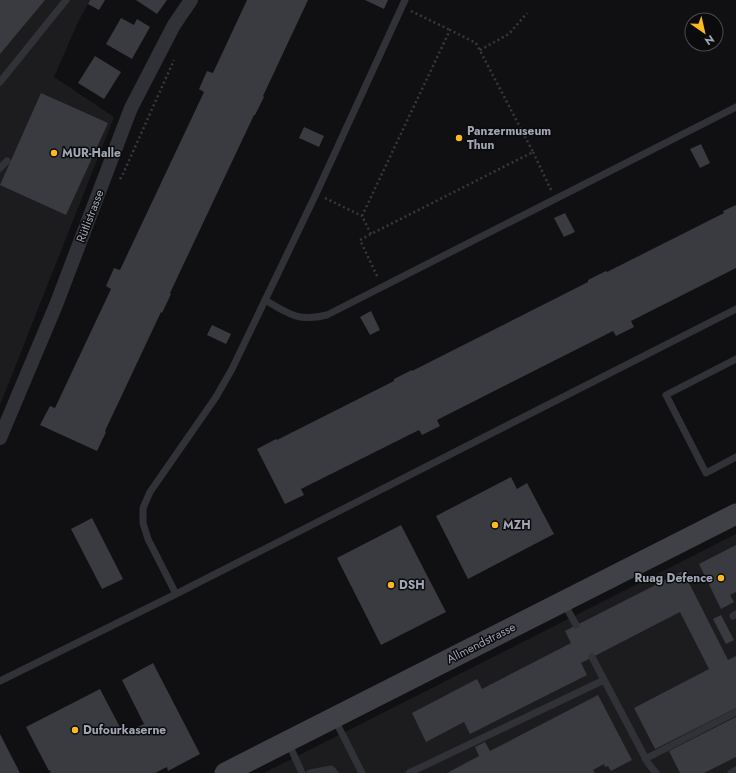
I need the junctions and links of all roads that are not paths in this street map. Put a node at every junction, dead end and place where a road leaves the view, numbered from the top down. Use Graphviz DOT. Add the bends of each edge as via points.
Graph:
graph roads {
  1 [pos="66,0"];
  2 [pos="191,0"];
  3 [pos="403,3"];
  4 [pos="0,82"];
  5 [pos="736,107"];
  6 [pos="7,161"];
  7 [pos="0,168"];
  8 [pos="264,300"];
  9 [pos="736,309"];
  10 [pos="736,359"];
  11 [pos="0,438"];
  12 [pos="736,457"];
  13 [pos="736,514"];
  14 [pos="176,594"];
  15 [pos="564,601"];
  16 [pos="576,625"];
  17 [pos="592,657"];
  18 [pos="604,680"];
  19 [pos="0,681"];
  20 [pos="736,712"];
  21 [pos="334,718"];
  22 [pos="287,741"];
  23 [pos="645,759"];
  24 [pos="736,770"];
  25 [pos="225,773"];
  26 [pos="302,773"];
  27 [pos="310,773"];
  28 [pos="336,773"];
  29 [pos="362,773"];
  30 [pos="409,773"];
  31 [pos="656,773"];
  32 [pos="731,773"];
  1 -- 4 [label="lane"];
  2 -- 11 [label="street, Rütlistrasse" via="174,25 131,108 56,305"];
  3 -- 8 [label="lane" via="316,194"];
  5 -- 8 [label="lane" via="327,315 315,318 294,316"];
  6 -- 7 [label="lane"];
  8 -- 14 [label="lane" via="216,397 150,492 143,508 143,523 148,539"];
  9 -- 14 [label="lane"];
  10 -- 12 [label="lane" via="666,395 706,472"];
  13 -- 15 [label="main road, Allmendstrasse"];
  14 -- 19 [label="lane"];
  15 -- 16 [label="lane"];
  15 -- 21 [label="main road, Allmendstrasse"];
  17 -- 18 [label="lane"];
  18 -- 23 [label="lane"];
  18 -- 30 [label="lane"];
  20 -- 23 [label="lane"];
  21 -- 22 [label="main road, Allmendstrasse"];
  21 -- 29 [label="lane"];
  22 -- 25 [label="main road, Allmendstrasse"];
  22 -- 26 [label="lane"];
  23 -- 31 [label="lane"];
  24 -- 32 [label="lane"];
  27 -- 28 [label="lane" via="330,769"];
}
